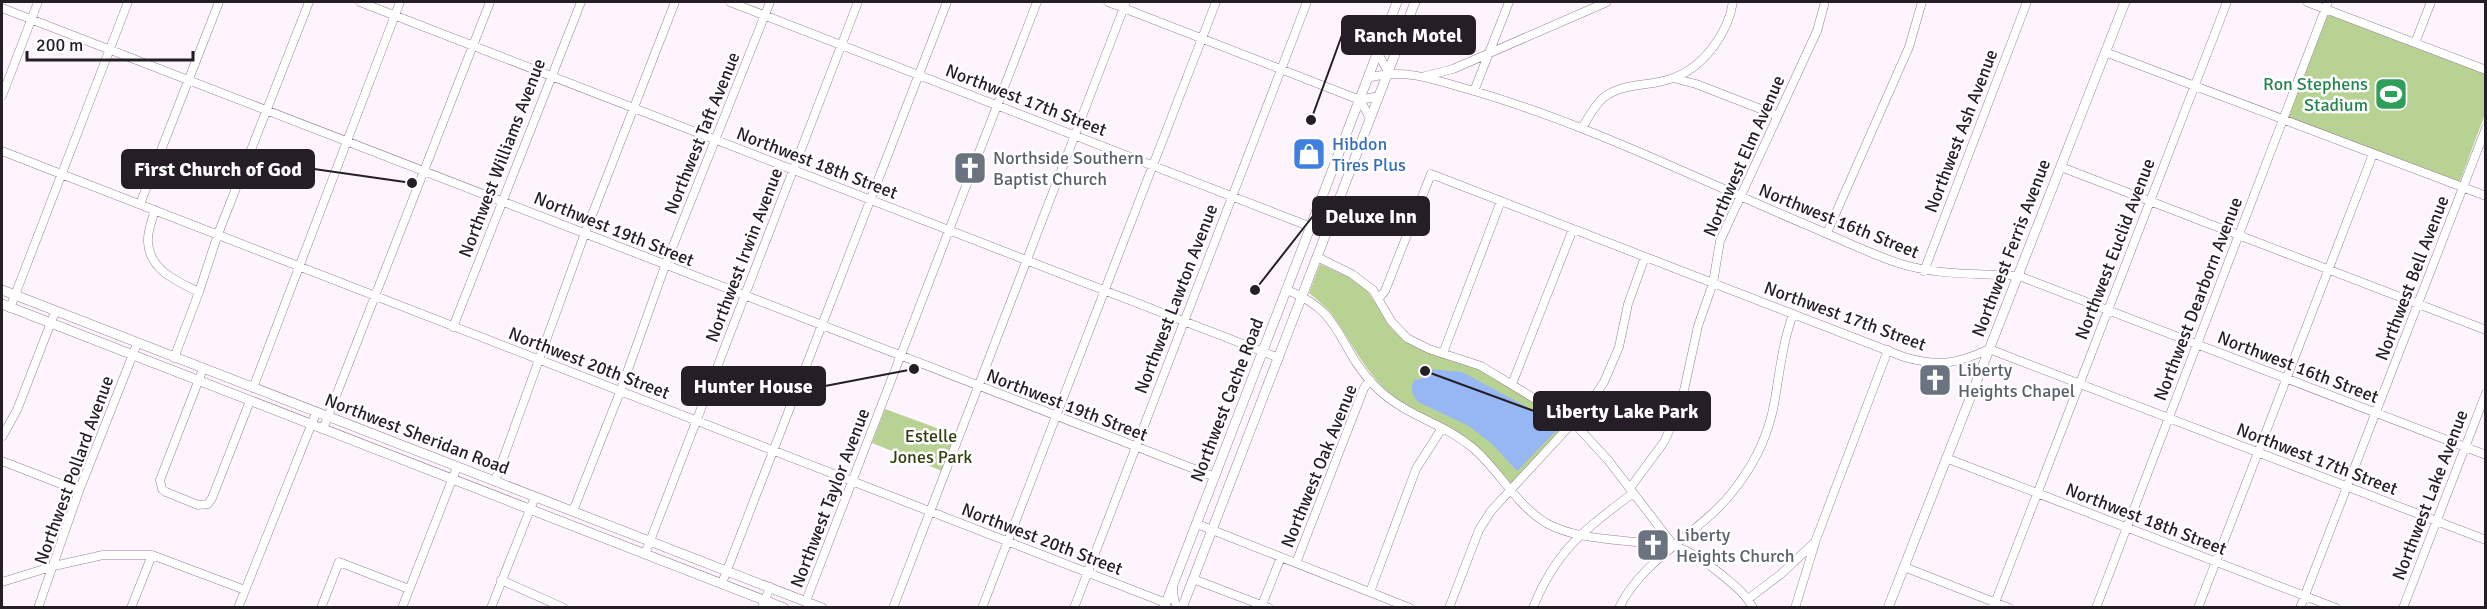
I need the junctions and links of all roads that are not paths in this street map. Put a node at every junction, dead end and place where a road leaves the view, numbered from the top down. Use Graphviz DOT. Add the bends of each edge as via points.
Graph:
graph roads {
  1 [pos="38,2"];
  2 [pos="128,2"];
  3 [pos="219,2"];
  4 [pos="309,2"];
  5 [pos="360,2"];
  6 [pos="400,2"];
  7 [pos="490,2"];
  8 [pos="581,2"];
  9 [pos="675,2"];
  10 [pos="729,2"];
  11 [pos="770,2"];
  12 [pos="858,2"];
  13 [pos="947,2"];
  14 [pos="1037,2"];
  15 [pos="1108,2"];
  16 [pos="1216,2"];
  17 [pos="1306,2"];
  18 [pos="1397,2"];
  19 [pos="1415,2"];
  20 [pos="1509,2"];
  21 [pos="1607,2"];
  22 [pos="1733,2"];
  23 [pos="1825,2"];
  24 [pos="1922,2"];
  25 [pos="2027,2"];
  26 [pos="2125,2"];
  27 [pos="2226,2"];
  28 [pos="2307,2"];
  29 [pos="2431,2"];
  30 [pos="1125,5"];
  31 [pos="2327,5"];
  32 [pos="2,8"];
  33 [pos="394,14"];
  34 [pos="765,15"];
  35 [pos="31,20"];
  36 [pos="1202,39"];
  37 [pos="2415,43"];
  38 [pos="472,44"];
  39 [pos="841,44"];
  40 [pos="110,49"];
  41 [pos="2105,52"];
  42 [pos="1378,53"];
  43 [pos="1489,53"];
  44 [pos="1281,69"];
  45 [pos="2486,70"];
  46 [pos="1388,72"];
  47 [pos="551,75"];
  48 [pos="919,75"];
  49 [pos="1423,76"];
  50 [pos="1368,78"];
  51 [pos="1673,78"];
  52 [pos="188,79"];
  53 [pos="2194,85"];
  54 [pos="1474,92"];
  55 [pos="2,96"];
  56 [pos="1379,96"];
  57 [pos="1360,100"];
  58 [pos="998,104"];
  59 [pos="634,108"];
  60 [pos="267,109"];
  61 [pos="1776,116"];
  62 [pos="1370,118"];
  63 [pos="2283,119"];
  64 [pos="1582,128"];
  65 [pos="2486,128"];
  66 [pos="1075,135"];
  67 [pos="717,139"];
  68 [pos="345,140"];
  69 [pos="2,151"];
  70 [pos="2373,154"];
  71 [pos="1154,166"];
  72 [pos="2061,167"];
  73 [pos="793,169"];
  74 [pos="423,170"];
  75 [pos="62,174"];
  76 [pos="2463,188"];
  77 [pos="1232,196"];
  78 [pos="2486,196"];
  79 [pos="1740,197"];
  80 [pos="502,200"];
  81 [pos="871,200"];
  82 [pos="1501,201"];
  83 [pos="2150,201"];
  84 [pos="140,204"];
  85 [pos="154,210"];
  86 [pos="1311,227"];
  87 [pos="1573,229"];
  88 [pos="948,230"];
  89 [pos="585,233"];
  90 [pos="1827,233"];
  91 [pos="218,234"];
  92 [pos="2239,235"];
  93 [pos="1645,256"];
  94 [pos="1317,257"];
  95 [pos="1026,260"];
  96 [pos="298,265"];
  97 [pos="665,266"];
  98 [pos="1924,270"];
  99 [pos="2328,270"];
  100 [pos="2019,276"];
  101 [pos="1713,284"];
  102 [pos="2,290"];
  103 [pos="1287,290"];
  104 [pos="1106,291"];
  105 [pos="200,292"];
  106 [pos="375,295"];
  107 [pos="15,296"];
  108 [pos="744,296"];
  109 [pos="1303,296"];
  110 [pos="1379,298"];
  111 [pos="2418,304"];
  112 [pos="6,306"];
  113 [pos="2108,310"];
  114 [pos="56,312"];
  115 [pos="1793,314"];
  116 [pos="1183,321"];
  117 [pos="51,324"];
  118 [pos="822,326"];
  119 [pos="453,327"];
  120 [pos="2486,330"];
  121 [pos="137,344"];
  122 [pos="2197,344"];
  123 [pos="1989,349"];
  124 [pos="1888,351"];
  125 [pos="1263,352"];
  126 [pos="1443,353"];
  127 [pos="133,356"];
  128 [pos="900,356"];
  129 [pos="174,358"];
  130 [pos="1279,358"];
  131 [pos="538,360"];
  132 [pos="203,369"];
  133 [pos="2286,379"];
  134 [pos="1370,380"];
  135 [pos="198,381"];
  136 [pos="1512,384"];
  137 [pos="2079,384"];
  138 [pos="979,387"];
  139 [pos="253,388"];
  140 [pos="620,392"];
  141 [pos="2486,393"];
  142 [pos="250,401"];
  143 [pos="316,412"];
  144 [pos="2376,413"];
  145 [pos="328,417"];
  146 [pos="1056,417"];
  147 [pos="2168,418"];
  148 [pos="696,421"];
  149 [pos="1573,422"];
  150 [pos="312,424"];
  151 [pos="1442,428"];
  152 [pos="323,429"];
  153 [pos="2,437"];
  154 [pos="1135,447"];
  155 [pos="2465,447"];
  156 [pos="774,450"];
  157 [pos="2258,452"];
  158 [pos="2486,455"];
  159 [pos="1946,458"];
  160 [pos="2,460"];
  161 [pos="457,467"];
  162 [pos="1215,477"];
  163 [pos="452,478"];
  164 [pos="495,481"];
  165 [pos="852,482"];
  166 [pos="2347,487"];
  167 [pos="1511,489"];
  168 [pos="79,490"];
  169 [pos="1632,491"];
  170 [pos="2037,493"];
  171 [pos="535,497"];
  172 [pos="530,509"];
  173 [pos="573,512"];
  174 [pos="932,512"];
  175 [pos="2436,521"];
  176 [pos="1197,524"];
  177 [pos="2126,527"];
  178 [pos="1212,530"];
  179 [pos="1579,534"];
  180 [pos="2486,540"];
  181 [pos="650,541"];
  182 [pos="1008,541"];
  183 [pos="1815,542"];
  184 [pos="1674,546"];
  185 [pos="645,554"];
  186 [pos="152,555"];
  187 [pos="1281,557"];
  188 [pos="2216,561"];
  189 [pos="1296,563"];
  190 [pos="54,566"];
  191 [pos="1904,567"];
  192 [pos="727,571"];
  193 [pos="1088,572"];
  194 [pos="1193,579"];
  195 [pos="501,580"];
  196 [pos="2,582"];
  197 [pos="722,584"];
  198 [pos="1173,586"];
  199 [pos="770,587"];
  200 [pos="409,589"];
  201 [pos="245,590"];
  202 [pos="1370,592"];
  203 [pos="2305,596"];
  204 [pos="806,601"];
  205 [pos="763,604"];
  206 [pos="1165,605"];
  207 [pos="1751,605"];
  208 [pos="1994,605"];
  209 [pos="1266,606"];
  210 [pos="38,608"];
  211 [pos="131,608"];
  212 [pos="238,608"];
  213 [pos="321,608"];
  214 [pos="402,608"];
  215 [pos="491,608"];
  216 [pos="564,608"];
  217 [pos="784,608"];
  218 [pos="822,608"];
  219 [pos="893,608"];
  220 [pos="982,608"];
  221 [pos="1074,608"];
  222 [pos="1180,608"];
  223 [pos="1410,608"];
  224 [pos="1449,608"];
  225 [pos="1533,608"];
  226 [pos="1620,608"];
  227 [pos="1795,608"];
  228 [pos="1888,608"];
  229 [pos="2009,608"];
  230 [pos="2096,608"];
  231 [pos="2198,608"];
  232 [pos="2301,608"];
  233 [pos="2336,608"];
  234 [pos="2403,608"];
  1 -- 35 [label="street"];
  2 -- 40 [label="street"];
  3 -- 52 [label="street"];
  4 -- 60 [label="street"];
  5 -- 33 [label="street, Northwest 18th Street"];
  6 -- 33 [label="street"];
  7 -- 38 [label="street"];
  8 -- 47 [label="street, Northwest Williams Avenue"];
  9 -- 59 [label="street"];
  10 -- 34 [label="street, Northwest 17th Street"];
  11 -- 34 [label="street, Northwest Taft Avenue"];
  12 -- 39 [label="street, Northwest Irwin Avenue"];
  13 -- 48 [label="street"];
  14 -- 58 [label="street, Northwest Taylor Avenue"];
  15 -- 30 [label="street"];
  16 -- 36 [label="street"];
  17 -- 44 [label="street, Northwest Lawton Avenue"];
  18 -- 42 [label="main road, Northwest Cache Road"];
  19 -- 46 [label="main road, Northwest Cache Road"];
  20 -- 43 [label="street"];
  21 -- 43 [label="street"];
  22 -- 51 [label="street" via="1725,28 1712,49"];
  23 -- 61 [label="street, Northwest Elm Avenue" via="1817,31"];
  24 -- 90 [label="street" via="1909,47"];
  25 -- 98 [label="street, Northwest Ash Avenue"];
  26 -- 41 [label="main road, Northwest Ferris Avenue"];
  27 -- 53 [label="street, Northwest Euclid Avenue"];
  28 -- 31 [label="street"];
  29 -- 37 [label="street"];
  30 -- 36 [label="street"];
  30 -- 66 [label="street"];
  31 -- 37 [label="street"];
  31 -- 63 [label="street, Northwest Dearborn Avenue"];
  32 -- 35 [label="street, Northwest 19th Street"];
  33 -- 38 [label="street, Northwest 18th Street"];
  33 -- 68 [label="street"];
  34 -- 39 [label="street, Northwest 17th Street"];
  34 -- 67 [label="street, Northwest Taft Avenue"];
  35 -- 40 [label="street, Northwest 19th Street"];
  35 -- 55 [label="street"];
  36 -- 44 [label="street"];
  36 -- 71 [label="street"];
  37 -- 45 [label="street"];
  38 -- 47 [label="street, Northwest 18th Street"];
  38 -- 74 [label="street"];
  39 -- 48 [label="street, Northwest 17th Street"];
  39 -- 73 [label="street, Northwest Irwin Avenue"];
  40 -- 52 [label="street, Northwest 19th Street"];
  40 -- 75 [label="street"];
  41 -- 53 [label="street"];
  41 -- 72 [label="main road, Northwest Ferris Avenue"];
  42 -- 46 [label="street"];
  42 -- 50 [label="main road, Northwest Cache Road"];
  43 -- 49 [label="street" via="1453,69"];
  43 -- 54 [label="street"];
  44 -- 57 [label="street"];
  44 -- 77 [label="street, Northwest Lawton Avenue"];
  46 -- 49 [label="street, Northwest 16th Street"];
  46 -- 50 [label="street, Northwest 16th Street"];
  46 -- 56 [label="main road, Northwest Cache Road"];
  47 -- 59 [label="street, Northwest 18th Street"];
  47 -- 80 [label="street, Northwest Williams Avenue"];
  48 -- 58 [label="street, Northwest 17th Street"];
  48 -- 81 [label="street"];
  49 -- 54 [label="street, Northwest 16th Street"];
  50 -- 57 [label="main road, Northwest Cache Road"];
  51 -- 61 [label="street"];
  51 -- 64 [label="street" via="1612,93 1602,99"];
  52 -- 60 [label="street, Northwest 19th Street"];
  52 -- 84 [label="street"];
  53 -- 63 [label="street"];
  53 -- 83 [label="street, Northwest Euclid Avenue"];
  54 -- 64 [label="street, Northwest 16th Street"];
  56 -- 57 [label="street"];
  56 -- 62 [label="main road, Northwest Cache Road"];
  57 -- 62 [label="street"];
  57 -- 86 [label="main road, Northwest Cache Road"];
  58 -- 66 [label="street, Northwest 17th Street"];
  58 -- 88 [label="street, Northwest Taylor Avenue"];
  59 -- 67 [label="street, Northwest 18th Street"];
  59 -- 89 [label="street"];
  60 -- 68 [label="street, Northwest 19th Street"];
  60 -- 91 [label="street"];
  61 -- 79 [label="street, Northwest Elm Avenue"];
  62 -- 94 [label="main road, Northwest Cache Road"];
  63 -- 70 [label="street"];
  63 -- 92 [label="street, Northwest Dearborn Avenue"];
  64 -- 79 [label="street, Northwest 16th Street"];
  65 -- 76 [label="street, Northwest Bell Avenue"];
  66 -- 71 [label="street, Northwest 17th Street"];
  66 -- 95 [label="street"];
  67 -- 73 [label="street, Northwest 18th Street"];
  67 -- 97 [label="street, Northwest Taft Avenue"];
  68 -- 74 [label="street, Northwest 19th Street"];
  68 -- 96 [label="street"];
  69 -- 75 [label="street, Northwest 20th Street"];
  70 -- 76 [label="street"];
  70 -- 99 [label="street"];
  71 -- 77 [label="street, Northwest 17th Street"];
  71 -- 104 [label="street"];
  72 -- 83 [label="street"];
  72 -- 100 [label="main road, Northwest Ferris Avenue"];
  73 -- 81 [label="street, Northwest 18th Street"];
  73 -- 108 [label="street, Northwest Irwin Avenue"];
  74 -- 80 [label="street, Northwest 19th Street"];
  74 -- 106 [label="street"];
  75 -- 84 [label="street, Northwest 20th Street"];
  75 -- 107 [label="street"];
  76 -- 78 [label="street"];
  76 -- 111 [label="street, Northwest Bell Avenue"];
  77 -- 86 [label="street, Northwest 17th Street"];
  77 -- 116 [label="street, Northwest Lawton Avenue"];
  79 -- 90 [label="street, Northwest 16th Street"];
  79 -- 101 [label="street, Northwest Elm Avenue" via="1720,241"];
  80 -- 89 [label="street, Northwest 19th Street"];
  80 -- 119 [label="street, Northwest Williams Avenue"];
  81 -- 88 [label="street, Northwest 18th Street"];
  81 -- 118 [label="street"];
  82 -- 87 [label="street, Northwest 17th Street"];
  82 -- 110 [label="street, Northwest 17th Street" via="1431,174"];
  82 -- 126 [label="street"];
  83 -- 92 [label="street"];
  83 -- 113 [label="street, Northwest Euclid Avenue"];
  84 -- 85 [label="street, Northwest 20th Street"];
  85 -- 91 [label="street, Northwest 20th Street"];
  85 -- 105 [label="street" via="147,241 150,255 172,279"];
  86 -- 103 [label="main road, Northwest Cache Road"];
  87 -- 93 [label="street, Northwest 17th Street"];
  87 -- 136 [label="street"];
  88 -- 95 [label="street, Northwest 18th Street"];
  88 -- 128 [label="street, Northwest Taylor Avenue"];
  89 -- 97 [label="street, Northwest 19th Street"];
  89 -- 131 [label="street"];
  90 -- 98 [label="street, Northwest 16th Street" via="1867,252"];
  91 -- 96 [label="street, Northwest 20th Street"];
  91 -- 105 [label="street"];
  92 -- 99 [label="street"];
  92 -- 122 [label="street, Northwest Dearborn Avenue"];
  93 -- 101 [label="street, Northwest 17th Street"];
  93 -- 149 [label="street" via="1609,373"];
  94 -- 109 [label="main road, Northwest Cache Road"];
  94 -- 110 [label="street" via="1352,274"];
  95 -- 104 [label="street, Northwest 18th Street"];
  95 -- 138 [label="street"];
  96 -- 106 [label="street, Northwest 20th Street"];
  96 -- 139 [label="street"];
  97 -- 108 [label="street, Northwest 19th Street"];
  97 -- 140 [label="street, Northwest Taft Avenue"];
  98 -- 100 [label="street, Northwest 16th Street"];
  99 -- 111 [label="street"];
  99 -- 133 [label="street"];
  100 -- 113 [label="street, Northwest 16th Street"];
  100 -- 123 [label="main road, Northwest Ferris Avenue"];
  101 -- 115 [label="street, Northwest 17th Street"];
  101 -- 169 [label="street, Northwest Elm Avenue" via="1698,326 1681,404 1664,442"];
  102 -- 107 [label="main road, Northwest Sheridan Road"];
  103 -- 109 [label="street"];
  103 -- 125 [label="main road, Northwest Cache Road"];
  104 -- 116 [label="street, Northwest 18th Street"];
  104 -- 146 [label="street"];
  105 -- 129 [label="street"];
  106 -- 119 [label="street, Northwest 20th Street"];
  106 -- 145 [label="street"];
  107 -- 112 [label="street"];
  107 -- 114 [label="main road, Northwest Sheridan Road"];
  108 -- 118 [label="street, Northwest 19th Street"];
  108 -- 148 [label="street, Northwest Irwin Avenue"];
  109 -- 130 [label="main road, Northwest Cache Road"];
  109 -- 134 [label="street" via="1331,319"];
  110 -- 126 [label="street" via="1391,321 1407,338"];
  111 -- 120 [label="street"];
  111 -- 144 [label="street, Northwest Bell Avenue"];
  112 -- 117 [label="main road, Northwest Sheridan Road"];
  113 -- 122 [label="street, Northwest 16th Street"];
  113 -- 137 [label="street, Northwest Euclid Avenue"];
  114 -- 117 [label="street"];
  114 -- 121 [label="main road, Northwest Sheridan Road"];
  115 -- 124 [label="street, Northwest 17th Street"];
  115 -- 184 [label="street" via="1783,344 1772,416 1757,453 1726,500"];
  116 -- 125 [label="street, Northwest 18th Street"];
  116 -- 154 [label="street, Northwest Lawton Avenue"];
  117 -- 127 [label="main road, Northwest Sheridan Road"];
  117 -- 153 [label="street" via="17,410"];
  118 -- 128 [label="street, Northwest 19th Street"];
  118 -- 156 [label="street"];
  119 -- 131 [label="street, Northwest 20th Street"];
  121 -- 127 [label="street, Northwest Pollard Avenue"];
  121 -- 129 [label="main road, Northwest Sheridan Road"];
  122 -- 133 [label="street, Northwest 16th Street"];
  122 -- 147 [label="street, Northwest Dearborn Avenue"];
  123 -- 124 [label="street, Northwest 17th Street" via="1944,364 1920,362"];
  123 -- 137 [label="street, Northwest 17th Street"];
  123 -- 159 [label="main road, Northwest Ferris Avenue"];
  124 -- 183 [label="street"];
  125 -- 130 [label="street, Northwest 18th Street"];
  125 -- 162 [label="main road, Northwest Cache Road"];
  126 -- 136 [label="street" via="1470,361"];
  127 -- 135 [label="main road, Northwest Sheridan Road"];
  127 -- 168 [label="street, Northwest Pollard Avenue"];
  128 -- 138 [label="street, Northwest 19th Street"];
  128 -- 165 [label="street, Northwest Taylor Avenue"];
  129 -- 132 [label="main road, Northwest Sheridan Road"];
  130 -- 178 [label="main road, Northwest Cache Road"];
  131 -- 140 [label="street, Northwest 20th Street"];
  131 -- 164 [label="street"];
  132 -- 135 [label="street"];
  132 -- 139 [label="main road, Northwest Sheridan Road"];
  133 -- 144 [label="street, Northwest 16th Street"];
  133 -- 157 [label="street"];
  134 -- 151 [label="street" via="1400,407"];
  134 -- 189 [label="street, Northwest Oak Avenue"];
  135 -- 142 [label="main road, Northwest Sheridan Road"];
  135 -- 142 [label="street" via="160,480 162,489 182,499 204,506 212,498"];
  136 -- 149 [label="street"];
  137 -- 147 [label="street, Northwest 17th Street"];
  137 -- 170 [label="street, Northwest Euclid Avenue"];
  138 -- 146 [label="street, Northwest 19th Street"];
  138 -- 174 [label="street"];
  139 -- 143 [label="main road, Northwest Sheridan Road"];
  140 -- 148 [label="street, Northwest 20th Street"];
  140 -- 173 [label="street, Northwest Taft Avenue"];
  141 -- 155 [label="street, Northwest Lake Avenue"];
  142 -- 150 [label="main road, Northwest Sheridan Road"];
  143 -- 145 [label="main road, Northwest Sheridan Road"];
  143 -- 150 [label="street"];
  144 -- 155 [label="street, Northwest 16th Street"];
  144 -- 166 [label="street, Northwest Bell Avenue"];
  145 -- 152 [label="street"];
  145 -- 161 [label="main road, Northwest Sheridan Road"];
  146 -- 154 [label="street, Northwest 19th Street"];
  146 -- 182 [label="street"];
  147 -- 157 [label="street, Northwest 17th Street"];
  147 -- 177 [label="street, Northwest Dearborn Avenue"];
  148 -- 156 [label="street, Northwest 20th Street"];
  148 -- 181 [label="street, Northwest Irwin Avenue"];
  149 -- 167 [label="street"];
  149 -- 169 [label="street"];
  150 -- 152 [label="main road, Northwest Sheridan Road"];
  150 -- 201 [label="street"];
  151 -- 167 [label="street" via="1476,450"];
  151 -- 202 [label="street" via="1416,469"];
  152 -- 163 [label="main road, Northwest Sheridan Road"];
  154 -- 162 [label="street, Northwest 19th Street"];
  154 -- 193 [label="street, Northwest Lawton Avenue"];
  155 -- 158 [label="street, Northwest 16th Street"];
  155 -- 175 [label="street, Northwest Lake Avenue"];
  156 -- 165 [label="street, Northwest 20th Street"];
  156 -- 192 [label="street"];
  157 -- 166 [label="street, Northwest 17th Street"];
  157 -- 188 [label="street"];
  159 -- 170 [label="street, Northwest 18th Street"];
  159 -- 191 [label="main road, Northwest Ferris Avenue"];
  160 -- 168 [label="street"];
  161 -- 163 [label="street"];
  161 -- 164 [label="main road, Northwest Sheridan Road"];
  162 -- 176 [label="main road, Northwest Cache Road"];
  163 -- 172 [label="main road, Northwest Sheridan Road"];
  163 -- 200 [label="street"];
  164 -- 171 [label="main road, Northwest Sheridan Road"];
  165 -- 174 [label="street, Northwest 20th Street"];
  165 -- 204 [label="street, Northwest Taylor Avenue"];
  166 -- 175 [label="street, Northwest 17th Street"];
  166 -- 203 [label="street, Northwest Bell Avenue"];
  167 -- 179 [label="street" via="1538,518"];
  167 -- 224 [label="street" via="1479,530"];
  168 -- 190 [label="street, Northwest Pollard Avenue"];
  169 -- 179 [label="street, Northwest Elm Avenue"];
  169 -- 184 [label="street"];
  170 -- 177 [label="street, Northwest 18th Street"];
  170 -- 208 [label="street, Northwest Euclid Avenue"];
  171 -- 172 [label="street"];
  171 -- 173 [label="main road, Northwest Sheridan Road"];
  172 -- 185 [label="main road, Northwest Sheridan Road"];
  172 -- 195 [label="street"];
  173 -- 181 [label="main road, Northwest Sheridan Road"];
  174 -- 182 [label="street, Northwest 20th Street"];
  174 -- 219 [label="street"];
  175 -- 180 [label="street, Northwest 17th Street"];
  175 -- 234 [label="street, Northwest Lake Avenue"];
  176 -- 178 [label="street"];
  176 -- 198 [label="main road, Northwest Cache Road"];
  177 -- 188 [label="street, Northwest 18th Street"];
  177 -- 230 [label="street, Northwest Dearborn Avenue"];
  178 -- 187 [label="street"];
  178 -- 194 [label="main road, Northwest Cache Road"];
  179 -- 184 [label="street"];
  179 -- 225 [label="street, Northwest Elm Avenue" via="1550,571"];
  181 -- 185 [label="street, Northwest Irwin Avenue"];
  181 -- 192 [label="main road, Northwest Sheridan Road"];
  182 -- 193 [label="street, Northwest 20th Street"];
  182 -- 220 [label="street"];
  183 -- 207 [label="street"];
  183 -- 227 [label="street"];
  184 -- 207 [label="street" via="1718,572"];
  184 -- 226 [label="street" via="1635,582"];
  185 -- 197 [label="main road, Northwest Sheridan Road"];
  186 -- 190 [label="street" via="103,555"];
  186 -- 201 [label="street"];
  186 -- 211 [label="street"];
  187 -- 189 [label="street"];
  187 -- 209 [label="street, Northwest Oak Avenue"];
  188 -- 203 [label="street, Northwest 18th Street"];
  188 -- 231 [label="street"];
  189 -- 202 [label="street"];
  190 -- 196 [label="street"];
  190 -- 210 [label="street, Northwest Pollard Avenue"];
  191 -- 208 [label="street"];
  191 -- 228 [label="main road, Northwest Ferris Avenue"];
  192 -- 197 [label="street"];
  192 -- 199 [label="main road, Northwest Sheridan Road"];
  193 -- 206 [label="street, Northwest 20th Street"];
  193 -- 221 [label="street, Northwest Lawton Avenue"];
  194 -- 209 [label="street"];
  194 -- 222 [label="main road, Northwest Cache Road"];
  195 -- 215 [label="street"];
  195 -- 216 [label="street"];
  197 -- 205 [label="main road, Northwest Sheridan Road"];
  198 -- 206 [label="main road, Northwest Cache Road"];
  198 -- 222 [label="street" via="1174,600"];
  199 -- 204 [label="main road, Northwest Sheridan Road"];
  199 -- 205 [label="street"];
  200 -- 213 [label="street" via="339,562"];
  200 -- 214 [label="street"];
  201 -- 212 [label="street"];
  202 -- 223 [label="street"];
  203 -- 232 [label="street, Northwest Bell Avenue"];
  203 -- 233 [label="street, Northwest 18th Street"];
  204 -- 218 [label="main road, Northwest Sheridan Road"];
  205 -- 217 [label="main road, Northwest Sheridan Road"];
  208 -- 229 [label="street"];
}
